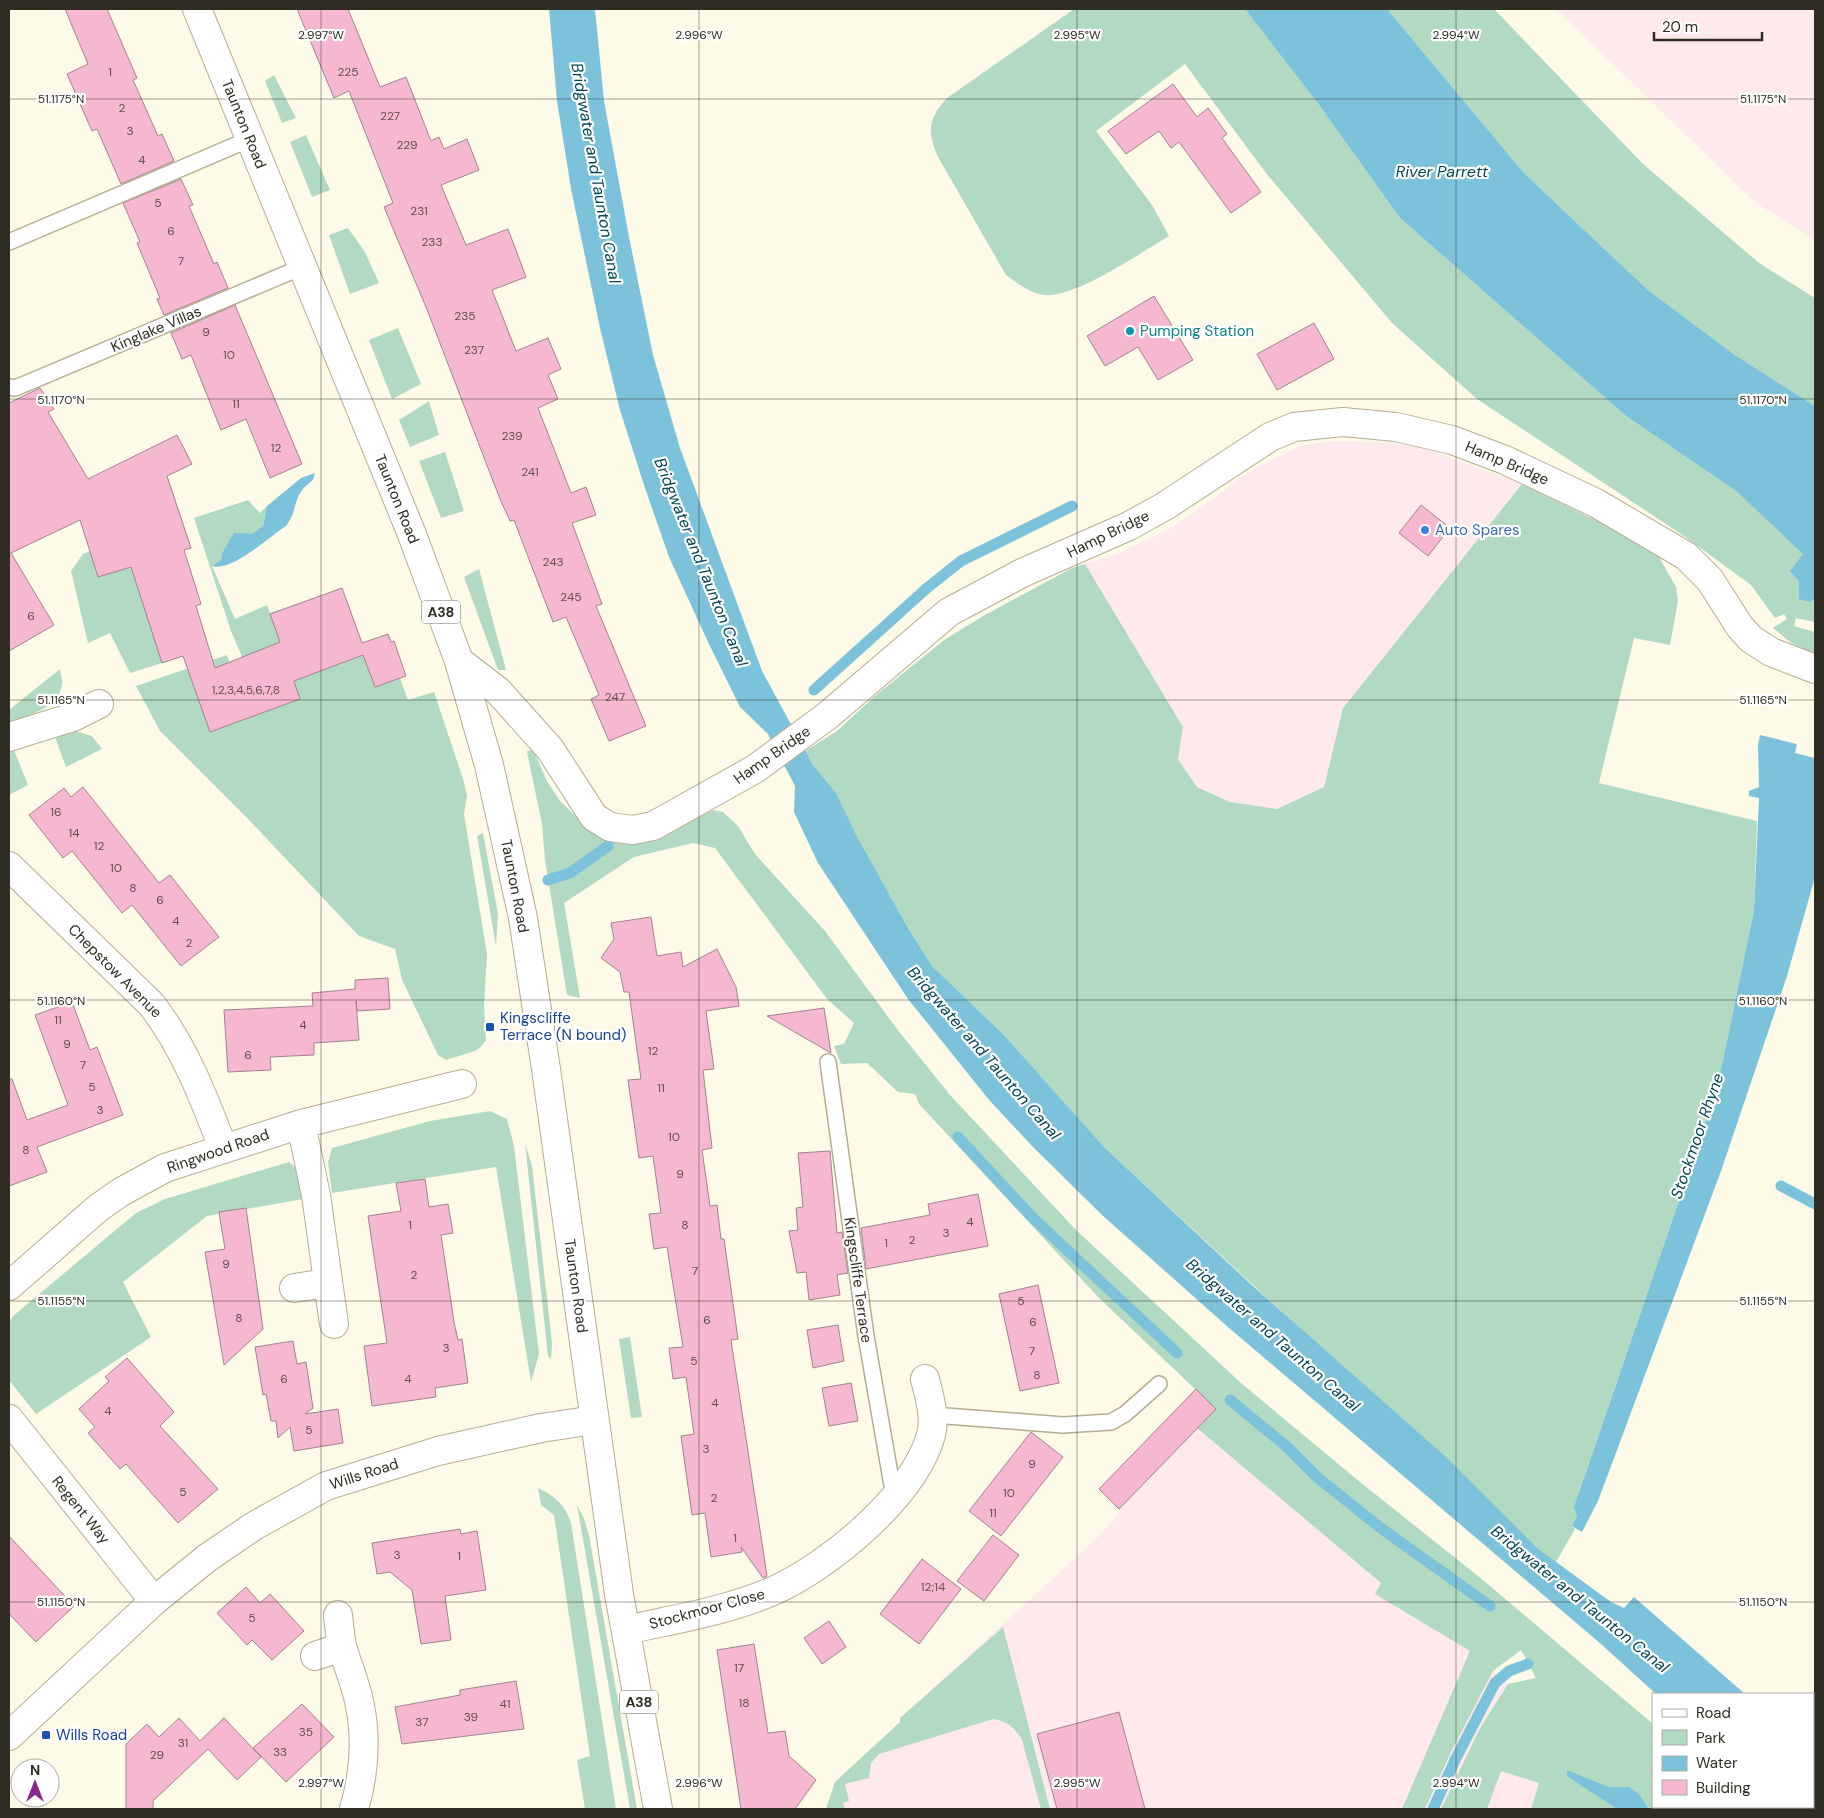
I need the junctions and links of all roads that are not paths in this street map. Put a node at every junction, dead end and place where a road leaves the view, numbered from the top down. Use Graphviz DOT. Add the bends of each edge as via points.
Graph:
graph roads {
  1 [pos="197,9"];
  2 [pos="250,138"];
  3 [pos="9,242"];
  4 [pos="302,267"];
  5 [pos="9,387"];
  6 [pos="459,662"];
  7 [pos="1815,669"];
  8 [pos="99,704"];
  9 [pos="9,737"];
  10 [pos="9,866"];
  11 [pos="828,1062"];
  12 [pos="462,1084"];
  13 [pos="301,1124"];
  14 [pos="223,1148"];
  15 [pos="327,1283"];
  16 [pos="9,1286"];
  17 [pos="294,1288"];
  18 [pos="334,1324"];
  19 [pos="926,1378"];
  20 [pos="1159,1384"];
  21 [pos="933,1415"];
  22 [pos="9,1419"];
  23 [pos="594,1420"];
  24 [pos="894,1497"];
  25 [pos="154,1601"];
  26 [pos="338,1615"];
  27 [pos="626,1630"];
  28 [pos="342,1647"];
  29 [pos="314,1656"];
  30 [pos="9,1736"];
  31 [pos="354,1809"];
  32 [pos="658,1809"];
  1 -- 2 [label="street, Taunton Road / A38"];
  2 -- 3 [label="lane"];
  2 -- 4 [label="street, Taunton Road / A38"];
  4 -- 5 [label="lane, Kinglake Villas" via="15,388"];
  4 -- 6 [label="street, Taunton Road / A38" via="411,532"];
  6 -- 7 [label="street, Hamp Bridge" via="498,691 550,749 594,817 610,827 633,830 654,826 747,774 828,716 949,612 1022,572 1129,526 1270,437 1294,427 1334,422 1396,427 1452,440 1505,460 1596,503 1686,556 1710,580 1751,639 1771,652"];
  6 -- 23 [label="street, Taunton Road / A38" via="489,766 523,918"];
  8 -- 9 [label="street" via="73,717"];
  10 -- 14 [label="street, Chepstow Avenue" via="151,1004 166,1023 205,1102"];
  11 -- 24 [label="lane, Kingscliffe Terrace" via="866,1336"];
  12 -- 13 [label="street, Ringwood Road"];
  13 -- 14 [label="street, Ringwood Road"];
  13 -- 15 [label="street" via="316,1195"];
  14 -- 16 [label="street, Ringwood Road" via="166,1168 121,1192 81,1222"];
  15 -- 17 [label="street"];
  15 -- 18 [label="street"];
  19 -- 21 [label="street, Stockmoor Close"];
  20 -- 21 [label="lane" via="1111,1422 1063,1425"];
  21 -- 24 [label="street, Stockmoor Close" via="925,1449"];
  22 -- 25 [label="street, Regent Way"];
  23 -- 25 [label="street, Wills Road" via="438,1451 326,1486 254,1526 207,1558"];
  23 -- 27 [label="street, Taunton Road / A38"];
  24 -- 27 [label="street, Stockmoor Close" via="858,1535 805,1574 773,1591"];
  25 -- 30 [label="street, Wills Road"];
  26 -- 28 [label="street"];
  27 -- 32 [label="street, Taunton Road / A38"];
  28 -- 29 [label="street"];
  28 -- 31 [label="street" via="360,1702 362,1724 363,1761"];
}
